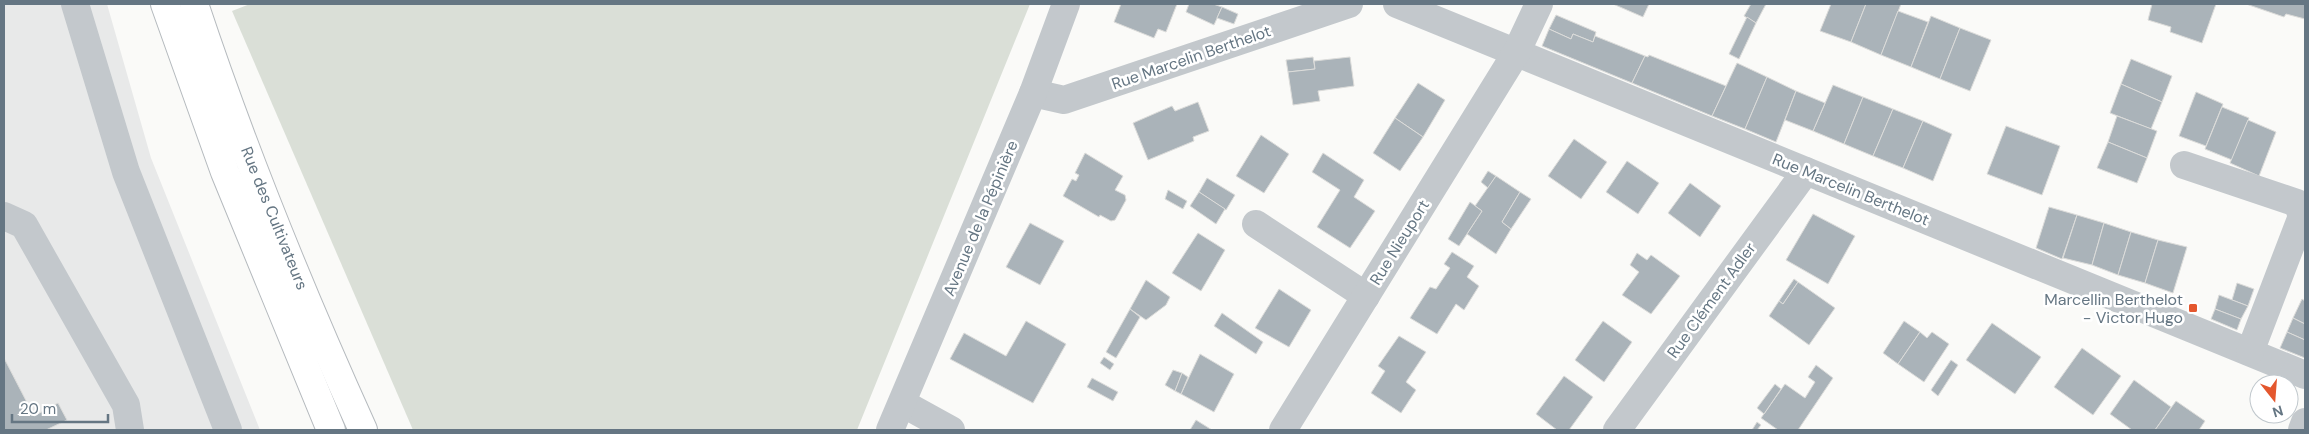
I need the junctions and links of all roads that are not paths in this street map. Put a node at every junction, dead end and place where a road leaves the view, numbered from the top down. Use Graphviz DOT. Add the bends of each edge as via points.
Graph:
graph roads {
  1 [pos="75,4"];
  2 [pos="165,4"];
  3 [pos="194,4"];
  4 [pos="1066,4"];
  5 [pos="1349,4"];
  6 [pos="1397,4"];
  7 [pos="1539,4"];
  8 [pos="1516,53"];
  9 [pos="1033,93"];
  10 [pos="2184,165"];
  11 [pos="1806,170"];
  12 [pos="4,216"];
  13 [pos="1256,224"];
  14 [pos="1366,296"];
  15 [pos="2250,352"];
  16 [pos="2305,375"];
  17 [pos="902,403"];
  18 [pos="130,430"];
  19 [pos="228,430"];
  20 [pos="331,430"];
  21 [pos="363,430"];
  22 [pos="890,430"];
  23 [pos="951,430"];
  24 [pos="1283,430"];
  25 [pos="1617,430"];
  1 -- 19 [label="street" via="126,172"];
  2 -- 20 [label="main road, Rue des Cultivateurs" via="225,172"];
  3 -- 21 [label="main road, Rue des Cultivateurs" via="262,187 331,360"];
  4 -- 9 [label="street, Avenue de la Pépinière"];
  5 -- 9 [label="street, Rue Marcelin Berthelot" via="1064,100"];
  6 -- 8 [label="street, Rue Marcelin Berthelot"];
  7 -- 8 [label="street, Rue Nieuport"];
  8 -- 11 [label="street, Rue Marcelin Berthelot"];
  8 -- 14 [label="street, Rue Nieuport"];
  9 -- 17 [label="street, Avenue de la Pépinière"];
  10 -- 15 [label="street" via="2297,203 2302,216"];
  11 -- 15 [label="street, Rue Marcelin Berthelot"];
  11 -- 25 [label="street, Rue Clément Adler"];
  12 -- 18 [label="street" via="24,225 126,405"];
  13 -- 14 [label="street"];
  14 -- 24 [label="street, Rue Nieuport"];
  15 -- 16 [label="street, Rue Marcelin Berthelot"];
  17 -- 22 [label="street, Avenue de la Pépinière"];
  17 -- 23 [label="street"];
}
